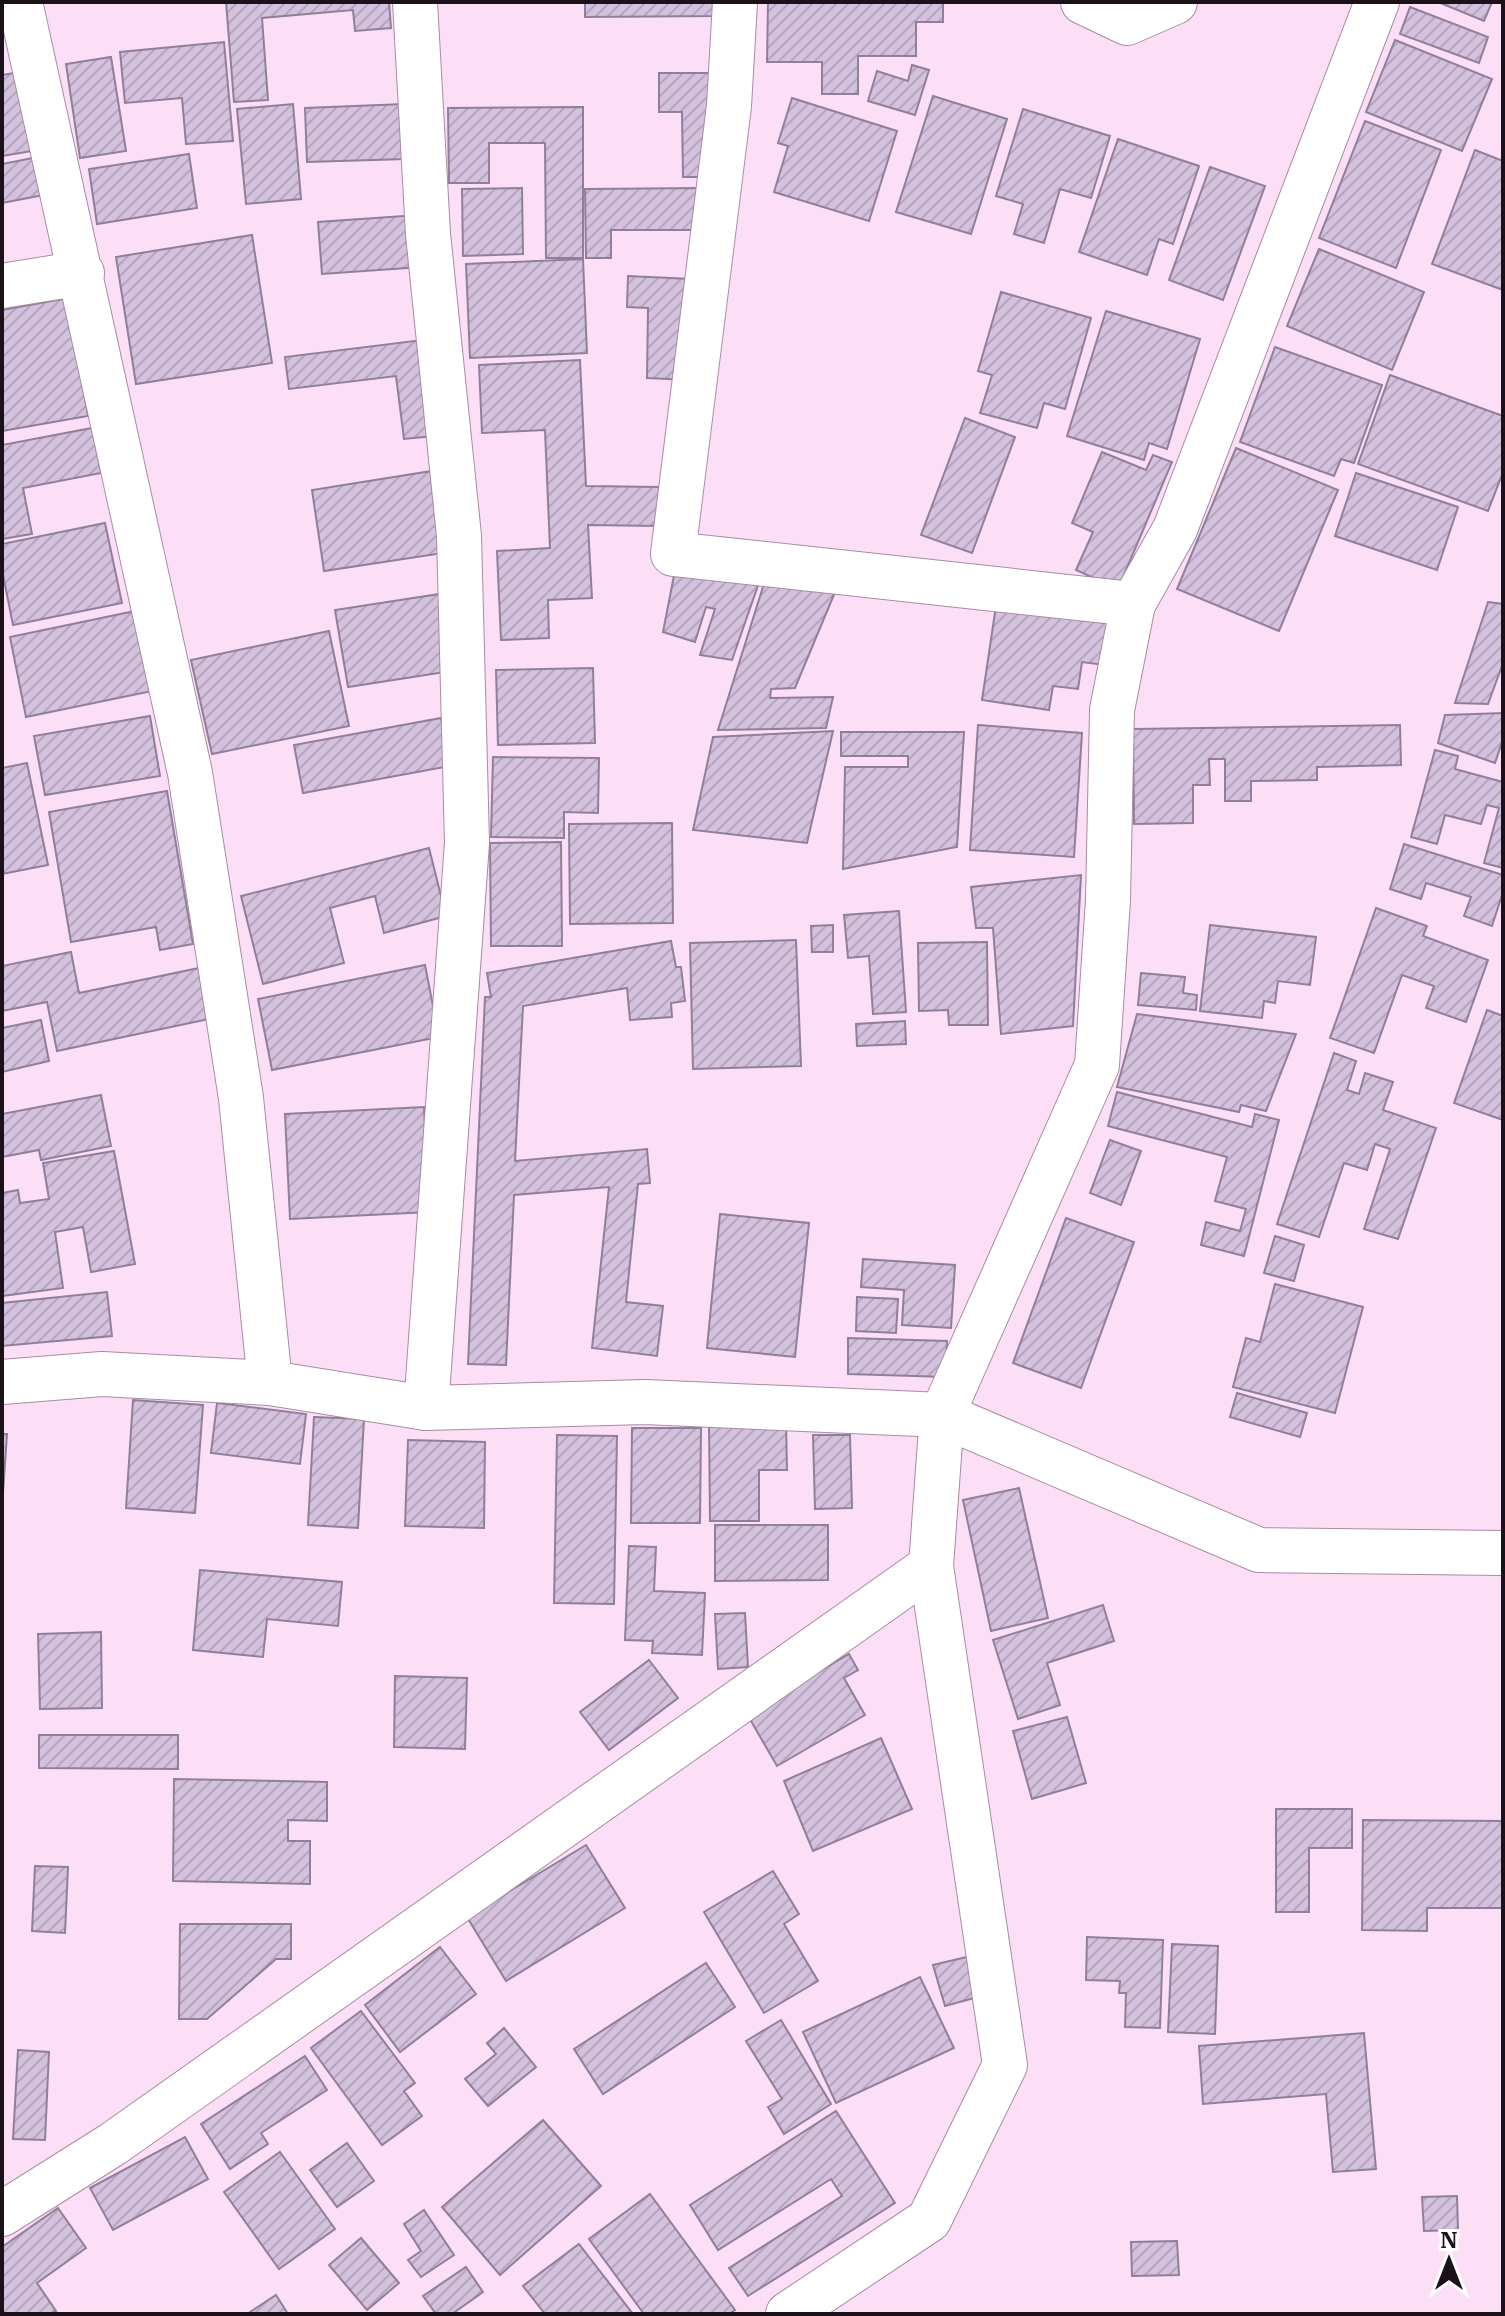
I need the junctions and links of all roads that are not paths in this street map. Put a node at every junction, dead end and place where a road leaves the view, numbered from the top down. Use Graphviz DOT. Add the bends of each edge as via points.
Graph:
graph roads {
  1 [pos="20,2"];
  2 [pos="415,2"];
  3 [pos="735,2"];
  4 [pos="1083,2"];
  5 [pos="1175,2"];
  6 [pos="1365,4"];
  7 [pos="82,273"];
  8 [pos="2,286"];
  9 [pos="1133,604"];
  10 [pos="2,1382"];
  11 [pos="270,1383"];
  12 [pos="426,1408"];
  13 [pos="942,1415"];
  14 [pos="1503,1553"];
  15 [pos="931,1566"];
  16 [pos="2,2214"];
  17 [pos="788,2314"];
  1 -- 7 [label="street"];
  2 -- 12 [label="street" via="428,234 459,536 467,843"];
  3 -- 9 [label="street" via="729,106 673,554"];
  4 -- 5 [label="street" via="1127,23"];
  6 -- 9 [label="street" via="1175,529"];
  7 -- 8 [label="street"];
  7 -- 11 [label="street" via="190,773 241,1098"];
  9 -- 13 [label="street" via="1112,710 1108,900 1097,1065"];
  10 -- 11 [label="street" via="102,1374"];
  11 -- 12 [label="street"];
  12 -- 13 [label="street" via="645,1402"];
  13 -- 14 [label="street" via="1259,1550"];
  13 -- 15 [label="street"];
  15 -- 16 [label="street" via="113,2144"];
  15 -- 17 [label="street" via="1005,2065 929,2220"];
}
